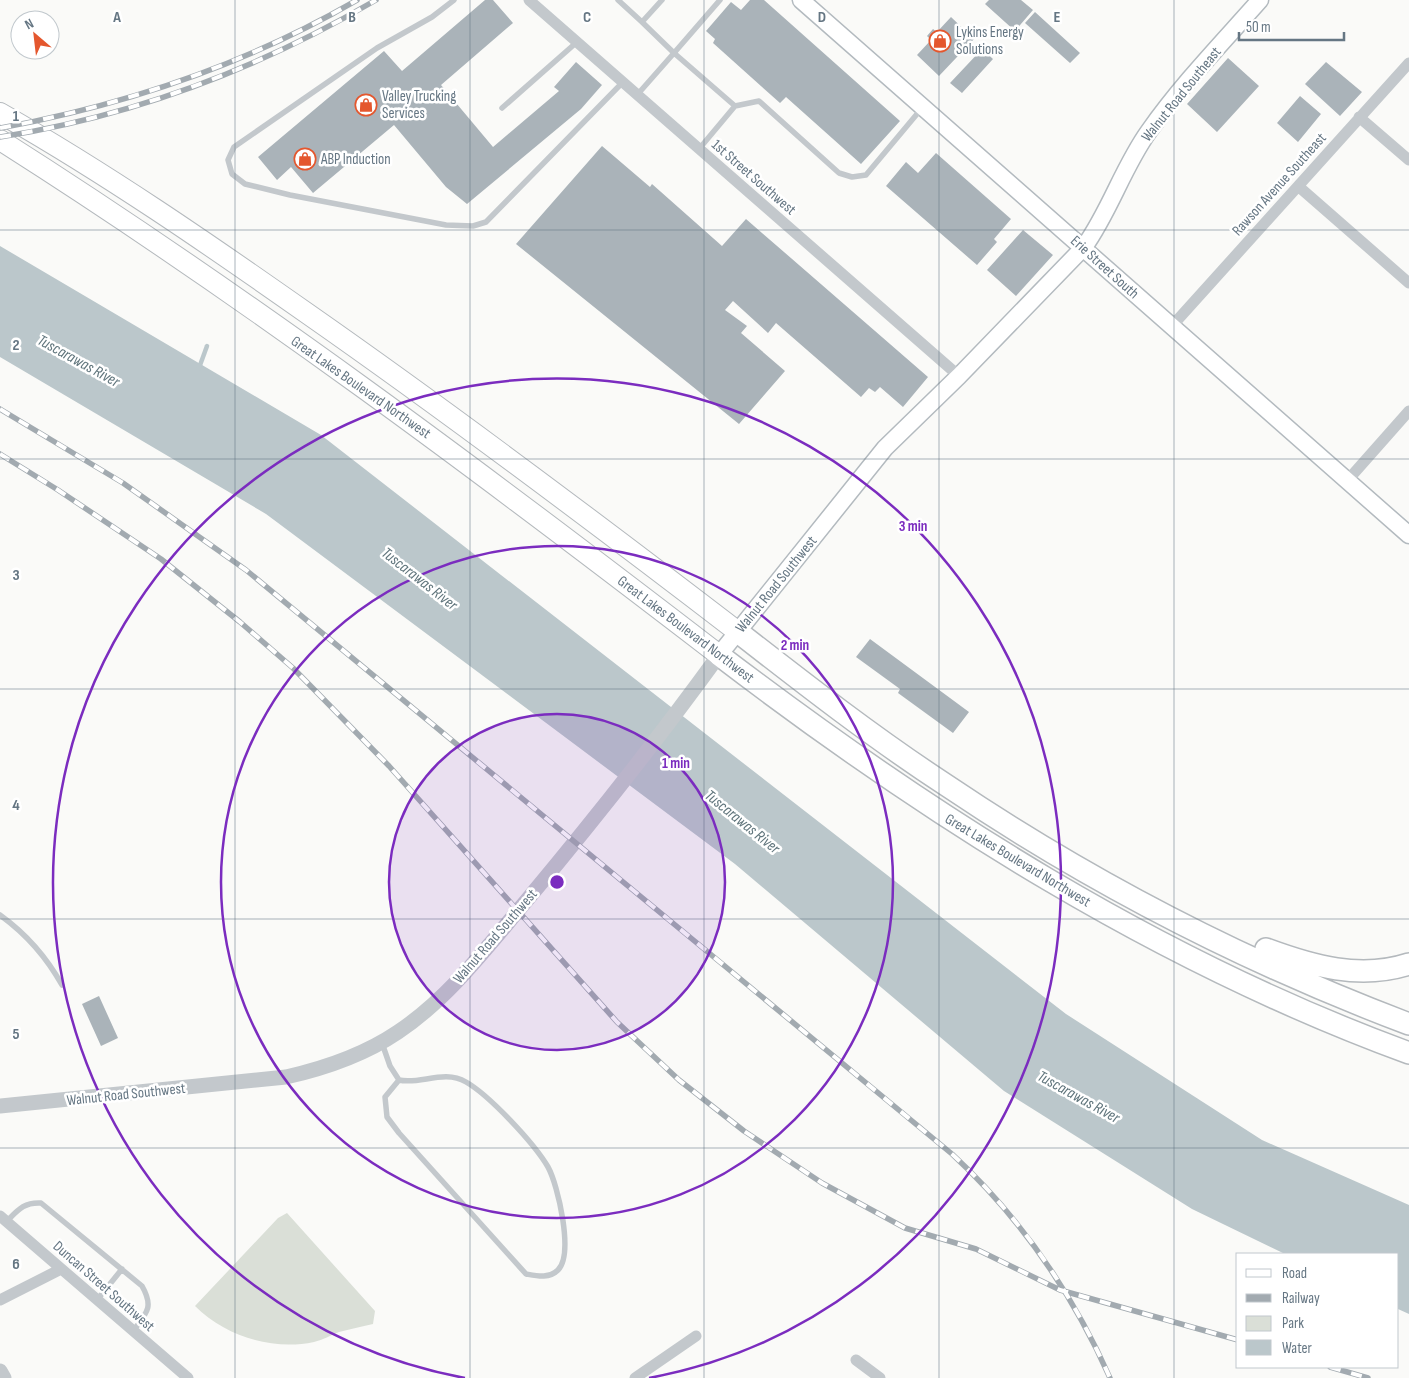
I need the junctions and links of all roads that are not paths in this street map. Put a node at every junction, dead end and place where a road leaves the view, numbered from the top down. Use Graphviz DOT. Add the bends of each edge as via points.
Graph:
graph roads {
  1 [pos="454,0"];
  2 [pos="529,0"];
  3 [pos="618,0"];
  4 [pos="662,0"];
  5 [pos="720,0"];
  6 [pos="801,0"];
  7 [pos="1260,0"];
  8 [pos="642,22"];
  9 [pos="577,42"];
  10 [pos="674,53"];
  11 [pos="1409,63"];
  12 [pos="623,82"];
  13 [pos="637,95"];
  14 [pos="735,106"];
  15 [pos="502,108"];
  16 [pos="923,108"];
  17 [pos="0,113"];
  18 [pos="1359,117"];
  19 [pos="0,140"];
  20 [pos="699,149"];
  21 [pos="1409,160"];
  22 [pos="1298,186"];
  23 [pos="1084,247"];
  24 [pos="1409,283"];
  25 [pos="1172,326"];
  26 [pos="959,376"];
  27 [pos="1409,411"];
  28 [pos="1347,481"];
  29 [pos="1409,535"];
  30 [pos="738,632"];
  31 [pos="719,655"];
  32 [pos="1153,908"];
  33 [pos="0,915"];
  34 [pos="1409,964"];
  35 [pos="62,985"];
  36 [pos="1409,1024"];
  37 [pos="382,1043"];
  38 [pos="1409,1053"];
  39 [pos="399,1080"];
  40 [pos="0,1106"];
  41 [pos="3,1219"];
  42 [pos="61,1269"];
  43 [pos="122,1269"];
  44 [pos="0,1300"];
  45 [pos="97,1300"];
  46 [pos="134,1331"];
  47 [pos="696,1336"];
  48 [pos="856,1360"];
  49 [pos="0,1372"];
  50 [pos="4,1378"];
  51 [pos="188,1378"];
  52 [pos="634,1378"];
  53 [pos="880,1378"];
  1 -- 12 [label="lane" via="234,147 228,160 232,174 245,184 290,195 446,225 473,226 486,222"];
  2 -- 9 [label="street, 1st Street Southwest"];
  3 -- 8 [label="lane"];
  4 -- 8 [label="lane"];
  5 -- 10 [label="lane"];
  6 -- 16 [label="main road, Erie Street South"];
  7 -- 23 [label="main road, Walnut Road Southeast" via="1148,132 1103,220"];
  8 -- 10 [label="lane"];
  9 -- 12 [label="street, 1st Street Southwest"];
  9 -- 15 [label="lane"];
  10 -- 13 [label="lane"];
  10 -- 14 [label="lane"];
  11 -- 18 [label="street, Rawson Avenue Southeast"];
  12 -- 13 [label="street, 1st Street Southwest"];
  13 -- 20 [label="street, 1st Street Southwest"];
  14 -- 16 [label="lane" via="759,101 839,173 852,177 866,175"];
  14 -- 20 [label="lane"];
  16 -- 23 [label="main road, Erie Street South"];
  17 -- 30 [label="highway, Great Lakes Boulevard Northwest" via="141,199 284,297 527,471"];
  18 -- 21 [label="street"];
  18 -- 22 [label="street, Rawson Avenue Southeast"];
  19 -- 31 [label="highway, Great Lakes Boulevard Northwest" via="170,252 464,460"];
  20 -- 26 [label="street, 1st Street Southwest"];
  22 -- 24 [label="street"];
  22 -- 25 [label="street, Rawson Avenue Southeast"];
  23 -- 25 [label="main road, Erie Street South"];
  23 -- 26 [label="main road, Walnut Road Southwest"];
  25 -- 28 [label="main road, Erie Street South"];
  26 -- 30 [label="main road, Walnut Road Southwest" via="885,448"];
  27 -- 28 [label="street"];
  28 -- 29 [label="main road, Erie Street South"];
  30 -- 31 [label="main road, Walnut Road Southwest"];
  30 -- 32 [label="highway, Great Lakes Boulevard Northwest" via="947,786 1064,859"];
  31 -- 37 [label="street, Walnut Road Southwest" via="593,820 484,951 439,1000"];
  31 -- 38 [label="highway, Great Lakes Boulevard Northwest" via="849,752 1061,888 1181,953"];
  32 -- 34 [label="highway" via="1317,966 1359,972"];
  32 -- 36 [label="highway, Great Lakes Boulevard Northwest" via="1268,964"];
  33 -- 35 [label="lane" via="41,954"];
  37 -- 39 [label="lane"];
  37 -- 40 [label="street, Walnut Road Southwest" via="326,1067 286,1077"];
  39 -- 39 [label="lane" via="410,1083 441,1077 464,1080 481,1092 533,1146 548,1168 559,1205 565,1259 558,1270 545,1277 526,1274 399,1132 387,1117 385,1097"];
  41 -- 42 [label="street, Duncan Street Southwest"];
  41 -- 43 [label="lane" via="30,1202 41,1203"];
  42 -- 44 [label="street"];
  42 -- 45 [label="street, Duncan Street Southwest"];
  43 -- 45 [label="lane"];
  43 -- 46 [label="lane" via="142,1286 150,1299 147,1313"];
  45 -- 46 [label="street, Duncan Street Southwest"];
  46 -- 51 [label="street, Duncan Street Southwest"];
  47 -- 52 [label="street"];
  48 -- 53 [label="street"];
  49 -- 50 [label="street"];
}
